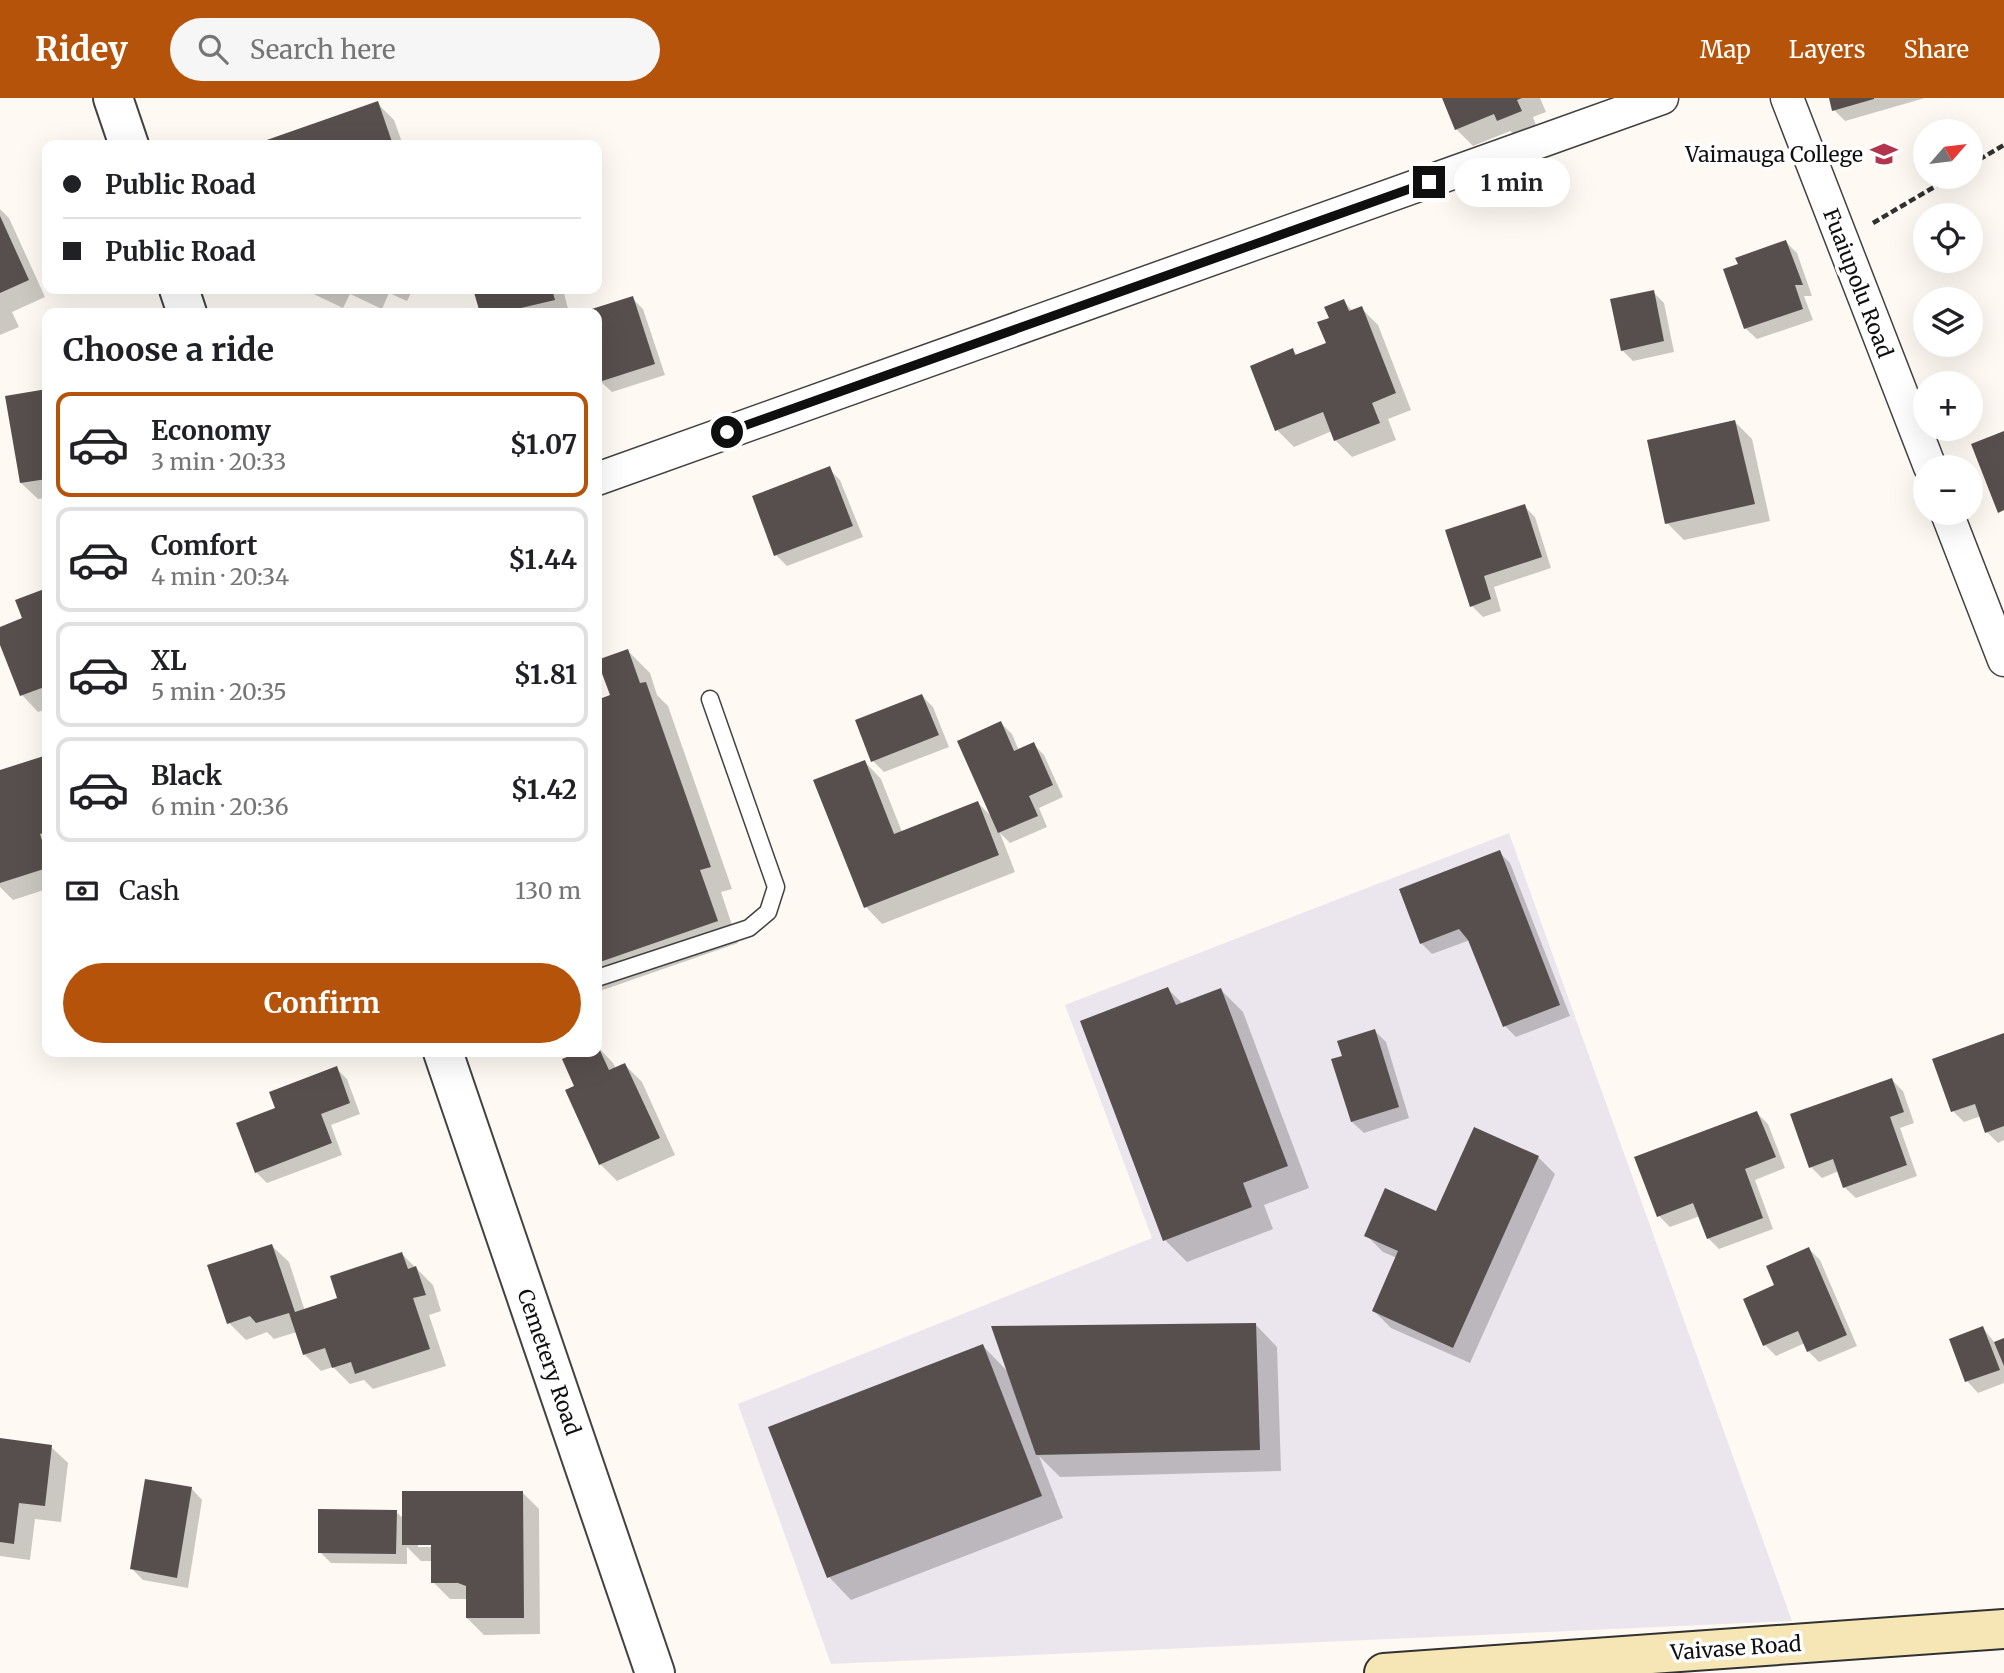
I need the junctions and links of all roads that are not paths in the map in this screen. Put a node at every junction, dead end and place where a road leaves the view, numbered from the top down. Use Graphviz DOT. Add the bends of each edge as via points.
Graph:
graph roads {
  1 [pos="113,98"];
  2 [pos="1662,98"];
  3 [pos="1787,98"];
  4 [pos="127,140"];
  5 [pos="1925,455"];
  6 [pos="602,477"];
  7 [pos="1952,525"];
  8 [pos="2004,660"];
  9 [pos="710,699"];
  10 [pos="602,976"];
  11 [pos="445,1057"];
  12 [pos="2004,1629"];
  13 [pos="655,1673"];
  14 [pos="1384,1673"];
  1 -- 4 [label="street"];
  2 -- 6 [label="street"];
  3 -- 5 [label="street, Fuaiupolu Road"];
  7 -- 8 [label="street"];
  9 -- 10 [label="lane" via="776,887 768,912 749,928"];
  11 -- 13 [label="street, Cemetery Road"];
  12 -- 14 [label="main road, Vaivase Road"];
}
